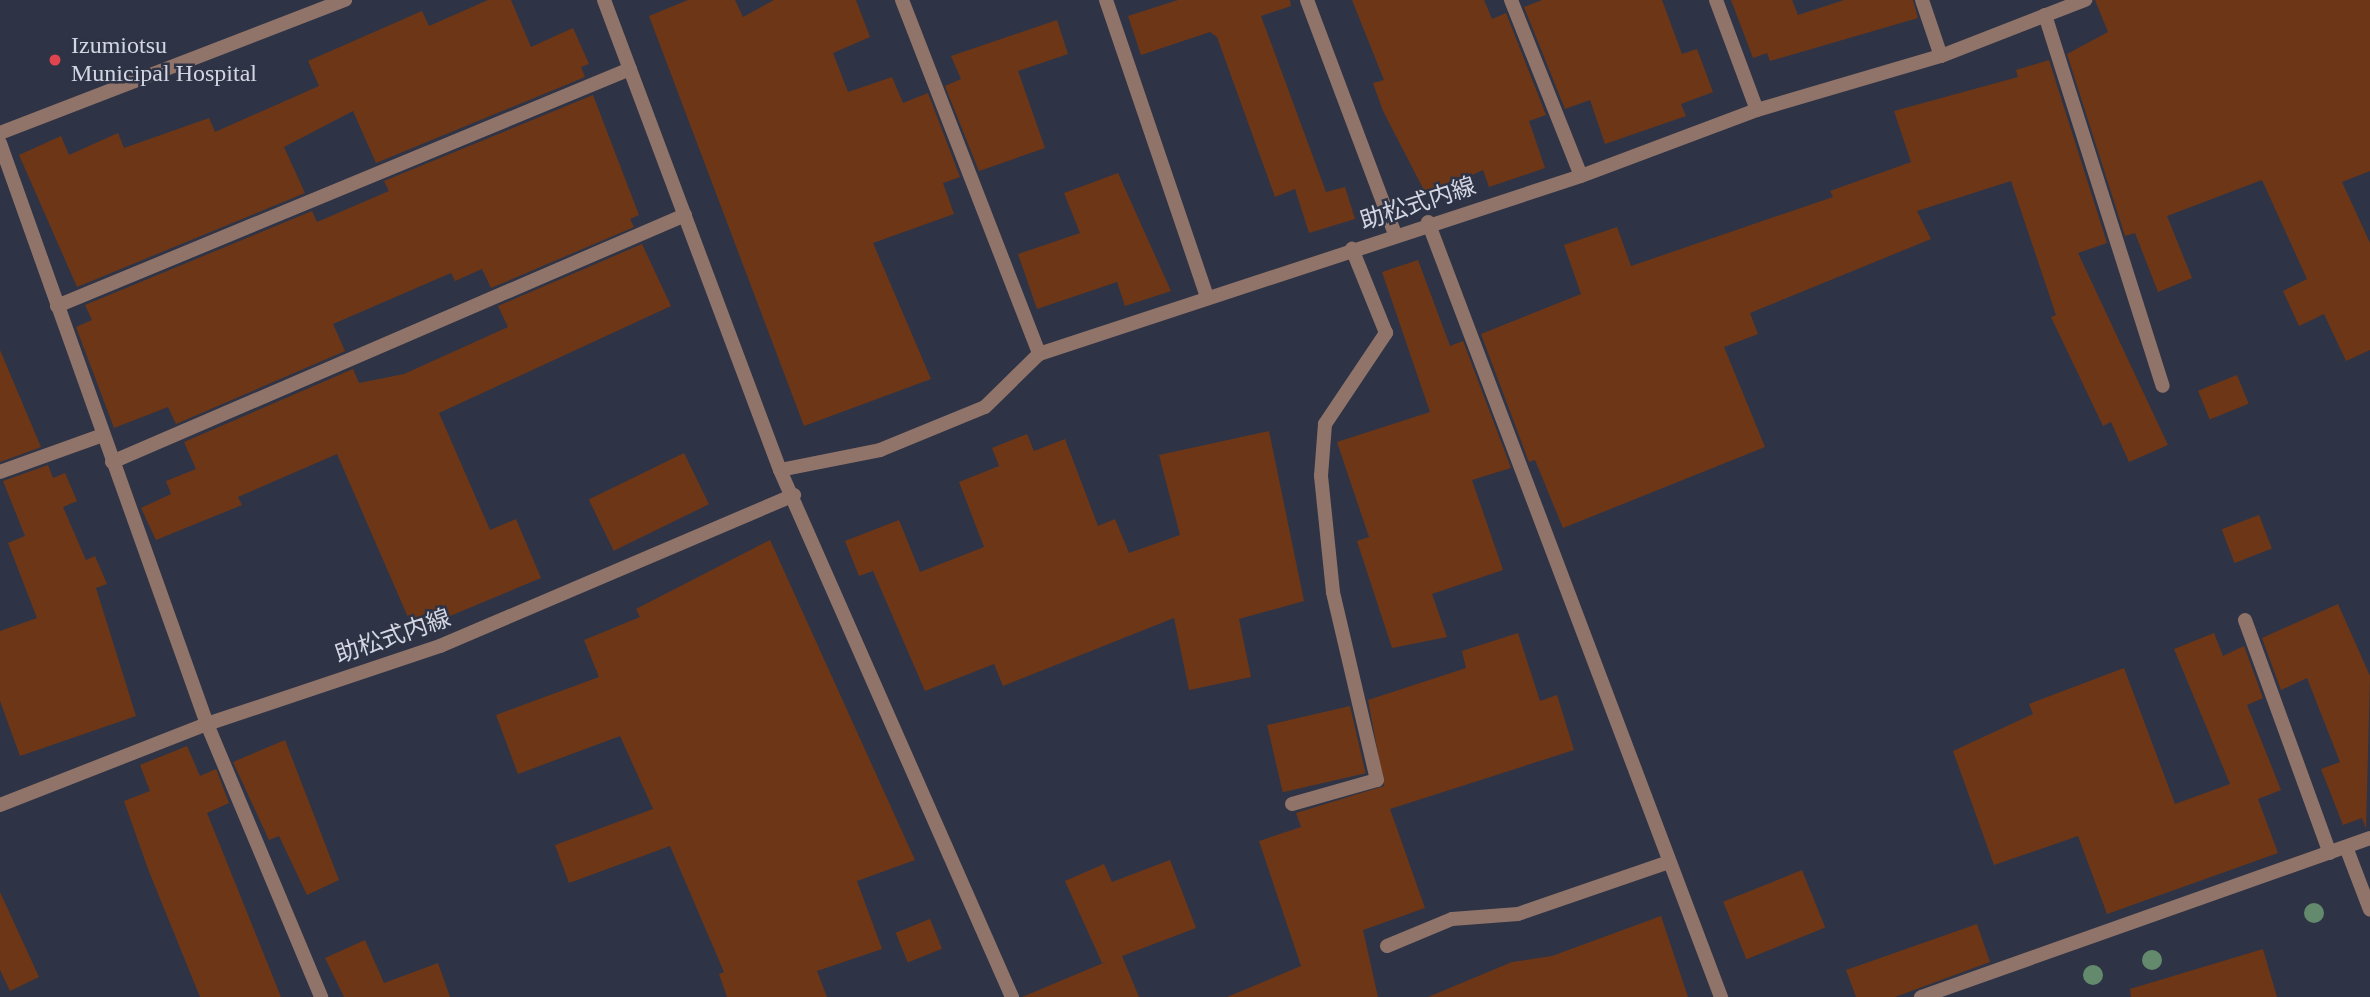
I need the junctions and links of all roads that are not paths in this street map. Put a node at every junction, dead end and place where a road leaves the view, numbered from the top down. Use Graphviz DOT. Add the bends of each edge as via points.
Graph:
graph roads {
  1 [pos="345,0"];
  2 [pos="604,0"];
  3 [pos="902,0"];
  4 [pos="1106,0"];
  5 [pos="1307,0"];
  6 [pos="1511,0"];
  7 [pos="1716,0"];
  8 [pos="1922,0"];
  9 [pos="2085,0"];
  10 [pos="2045,15"];
  11 [pos="1941,55"];
  12 [pos="630,69"];
  13 [pos="1757,110"];
  14 [pos="0,133"];
  15 [pos="0,143"];
  16 [pos="1581,176"];
  17 [pos="685,215"];
  18 [pos="1428,222"];
  19 [pos="1395,234"];
  20 [pos="1352,249"];
  21 [pos="1206,294"];
  22 [pos="57,306"];
  23 [pos="1038,354"];
  24 [pos="2163,386"];
  25 [pos="103,435"];
  26 [pos="112,462"];
  27 [pos="780,470"];
  28 [pos="0,472"];
  29 [pos="794,495"];
  30 [pos="2245,620"];
  31 [pos="207,724"];
  32 [pos="1292,804"];
  33 [pos="0,805"];
  34 [pos="2370,838"];
  35 [pos="2346,847"];
  36 [pos="2330,853"];
  37 [pos="1669,862"];
  38 [pos="2370,909"];
  39 [pos="1387,946"];
  40 [pos="321,997"];
  41 [pos="1012,997"];
  42 [pos="1721,997"];
  43 [pos="1920,997"];
  1 -- 14 [label="street"];
  2 -- 12 [label="street"];
  3 -- 23 [label="street"];
  4 -- 21 [label="street"];
  5 -- 19 [label="street"];
  6 -- 16 [label="street"];
  7 -- 13 [label="street"];
  8 -- 11 [label="street"];
  9 -- 10 [label="street, 助松式内線"];
  10 -- 11 [label="street, 助松式内線"];
  10 -- 24 [label="street"];
  11 -- 13 [label="street, 助松式内線"];
  12 -- 17 [label="street"];
  12 -- 22 [label="street"];
  13 -- 16 [label="street, 助松式内線"];
  15 -- 22 [label="street"];
  16 -- 18 [label="street, 助松式内線"];
  17 -- 26 [label="street"];
  17 -- 27 [label="street"];
  18 -- 19 [label="street, 助松式内線"];
  18 -- 37 [label="street"];
  19 -- 20 [label="street, 助松式内線"];
  20 -- 21 [label="street, 助松式内線"];
  20 -- 32 [label="street" via="1386,333 1325,424 1321,476 1333,592 1377,780"];
  21 -- 23 [label="street, 助松式内線"];
  22 -- 25 [label="street"];
  23 -- 27 [label="street, 助松式内線" via="985,407 880,450"];
  25 -- 26 [label="street"];
  25 -- 28 [label="street"];
  26 -- 31 [label="street"];
  27 -- 29 [label="street"];
  29 -- 31 [label="street, 助松式内線" via="440,646"];
  29 -- 41 [label="street"];
  30 -- 36 [label="street"];
  31 -- 33 [label="street, 助松式内線"];
  31 -- 40 [label="street"];
  34 -- 35 [label="street"];
  35 -- 36 [label="street"];
  35 -- 38 [label="street"];
  36 -- 43 [label="street"];
  37 -- 39 [label="street" via="1518,914 1452,919"];
  37 -- 42 [label="street"];
}
